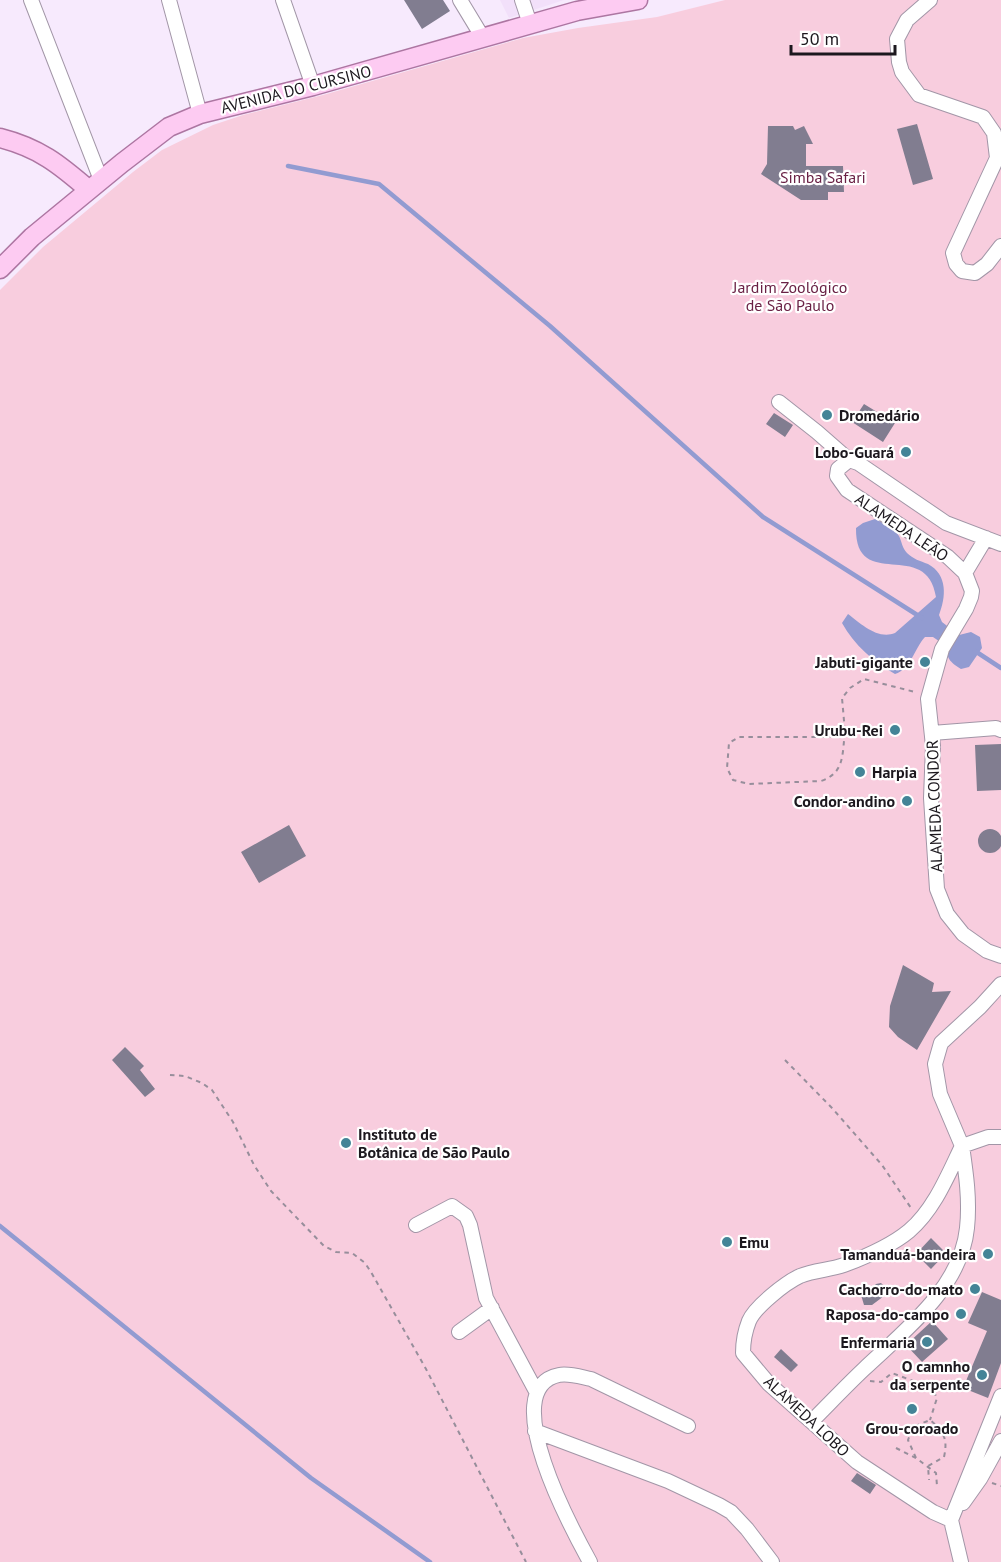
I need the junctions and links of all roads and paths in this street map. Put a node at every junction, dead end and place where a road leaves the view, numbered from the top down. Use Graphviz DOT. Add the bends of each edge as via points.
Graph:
graph roads {
  1 [pos="31,0"];
  2 [pos="169,0"];
  3 [pos="283,0"];
  4 [pos="460,0"];
  5 [pos="522,0"];
  6 [pos="638,0"];
  7 [pos="930,0"];
  8 [pos="531,24"];
  9 [pos="483,38"];
  10 [pos="314,86"];
  11 [pos="200,114"];
  12 [pos="0,138"];
  13 [pos="95,185"];
  14 [pos="1001,246"];
  15 [pos="0,269"];
  16 [pos="779,402"];
  17 [pos="849,460"];
  18 [pos="986,538"];
  19 [pos="1001,544"];
  20 [pos="965,573"];
  21 [pos="940,655"];
  22 [pos="928,699"];
  23 [pos="1001,730"];
  24 [pos="845,732"];
  25 [pos="932,733"];
  26 [pos="1001,956"];
  27 [pos="1001,984"];
  28 [pos="785,1060"];
  29 [pos="170,1075"];
  30 [pos="1001,1137"];
  31 [pos="962,1146"];
  32 [pos="920,1220"];
  33 [pos="416,1225"];
  34 [pos="492,1308"];
  35 [pos="459,1332"];
  36 [pos="853,1379"];
  37 [pos="537,1393"];
  38 [pos="1001,1396"];
  39 [pos="930,1420"];
  40 [pos="812,1421"];
  41 [pos="688,1426"];
  42 [pos="536,1431"];
  43 [pos="1001,1441"];
  44 [pos="896,1448"];
  45 [pos="916,1458"];
  46 [pos="928,1466"];
  47 [pos="929,1480"];
  48 [pos="937,1486"];
  49 [pos="953,1517"];
  50 [pos="526,1562"];
  51 [pos="590,1562"];
  52 [pos="772,1562"];
  53 [pos="961,1562"];
  1 -- 13 [label="street"];
  2 -- 11 [label="street"];
  3 -- 10 [label="street"];
  4 -- 9 [label="street"];
  5 -- 8 [label="street"];
  6 -- 8 [label="main road, AVENIDA DO CURSINO"];
  7 -- 14 [label="street" via="907,20 897,39 902,72 920,95 983,117 993,133 997,158 953,253 956,264 962,271 975,273"];
  8 -- 9 [label="main road, AVENIDA DO CURSINO"];
  9 -- 10 [label="main road, AVENIDA DO CURSINO"];
  10 -- 11 [label="main road, AVENIDA DO CURSINO"];
  11 -- 13 [label="main road, AVENIDA DO CURSINO" via="169,128"];
  12 -- 13 [label="main road" via="36,150"];
  13 -- 15 [label="main road, AVENIDA DO CURSINO"];
  16 -- 17 [label="street, ALAMEDA LEÃO"];
  17 -- 18 [label="street, ALAMEDA LEÃO" via="946,523"];
  17 -- 20 [label="street, ALAMEDA LEÃO" via="838,469 837,476 847,490 948,557"];
  18 -- 19 [label="street, ALAMEDA LEÃO"];
  18 -- 20 [label="street"];
  20 -- 21 [label="street, ALAMEDA LEÃO" via="971,597"];
  21 -- 22 [label="street, ALAMEDA CONDOR"];
  22 -- 24 [label="path" via="915,692 864,680 842,698"];
  22 -- 25 [label="street, ALAMEDA CONDOR"];
  23 -- 25 [label="street"];
  24 -- 24 [label="path" via="829,736 739,737 729,743 727,768 733,780 749,784 821,781 839,769"];
  25 -- 26 [label="street, ALAMEDA CONDOR" via="931,798 937,889 947,914 963,934"];
  27 -- 31 [label="street" via="941,1043 935,1064 940,1094"];
  28 -- 32 [label="path" via="882,1165"];
  29 -- 50 [label="path" via="185,1076 212,1090 276,1196 324,1246 352,1253 372,1272"];
  30 -- 31 [label="street"];
  31 -- 32 [label="street, ALAMEDA LOBO"];
  31 -- 36 [label="street" via="967,1230 950,1276 927,1308"];
  32 -- 40 [label="street, ALAMEDA LOBO" via="871,1253 798,1277 770,1297 750,1319 743,1353 769,1384"];
  33 -- 34 [label="street" via="452,1206 466,1216 486,1298"];
  34 -- 35 [label="street"];
  34 -- 37 [label="street"];
  36 -- 39 [label="path" via="881,1382 892,1373 932,1388 937,1398"];
  36 -- 40 [label="street"];
  37 -- 41 [label="street" via="557,1376 578,1376"];
  37 -- 42 [label="street"];
  38 -- 49 [label="street"];
  39 -- 45 [label="path" via="912,1427 908,1440"];
  39 -- 46 [label="path" via="944,1432 947,1445 944,1457"];
  40 -- 49 [label="street, ALAMEDA LOBO" via="857,1462 933,1512"];
  42 -- 51 [label="street" via="564,1515"];
  42 -- 52 [label="street" via="668,1481 719,1505 747,1529"];
  43 -- 49 [label="street"];
  44 -- 45 [label="path"];
  45 -- 46 [label="path"];
  46 -- 47 [label="path"];
  46 -- 48 [label="path" via="936,1473"];
  49 -- 53 [label="street"];
}
